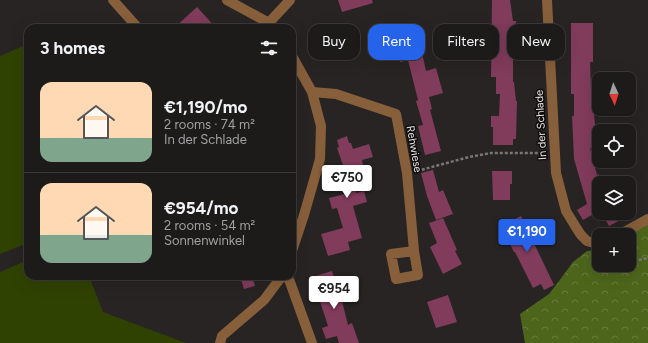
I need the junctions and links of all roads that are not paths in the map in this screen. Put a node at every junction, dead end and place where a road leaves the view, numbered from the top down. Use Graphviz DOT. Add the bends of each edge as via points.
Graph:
graph roads {
  1 [pos="113,0"];
  2 [pos="227,0"];
  3 [pos="290,0"];
  4 [pos="547,0"];
  5 [pos="134,24"];
  6 [pos="266,24"];
  7 [pos="271,24"];
  8 [pos="296,63"];
  9 [pos="312,92"];
  10 [pos="648,219"];
  11 [pos="632,228"];
  12 [pos="296,239"];
  13 [pos="592,242"];
  14 [pos="414,251"];
  15 [pos="279,280"];
  16 [pos="289,280"];
  17 [pos="220,343"];
  18 [pos="312,343"];
  1 -- 5 [label="street"];
  2 -- 6 [label="street"];
  3 -- 7 [label="street"];
  4 -- 13 [label="street, In der Schlade" via="556,173 566,212 581,235"];
  8 -- 9 [label="street"];
  9 -- 12 [label="street" via="320,126 320,159"];
  9 -- 14 [label="street, Rehwiese" via="336,94 396,114 407,173"];
  10 -- 11 [label="street"];
  15 -- 17 [label="street" via="264,300 222,336"];
  16 -- 18 [label="street"];
}
